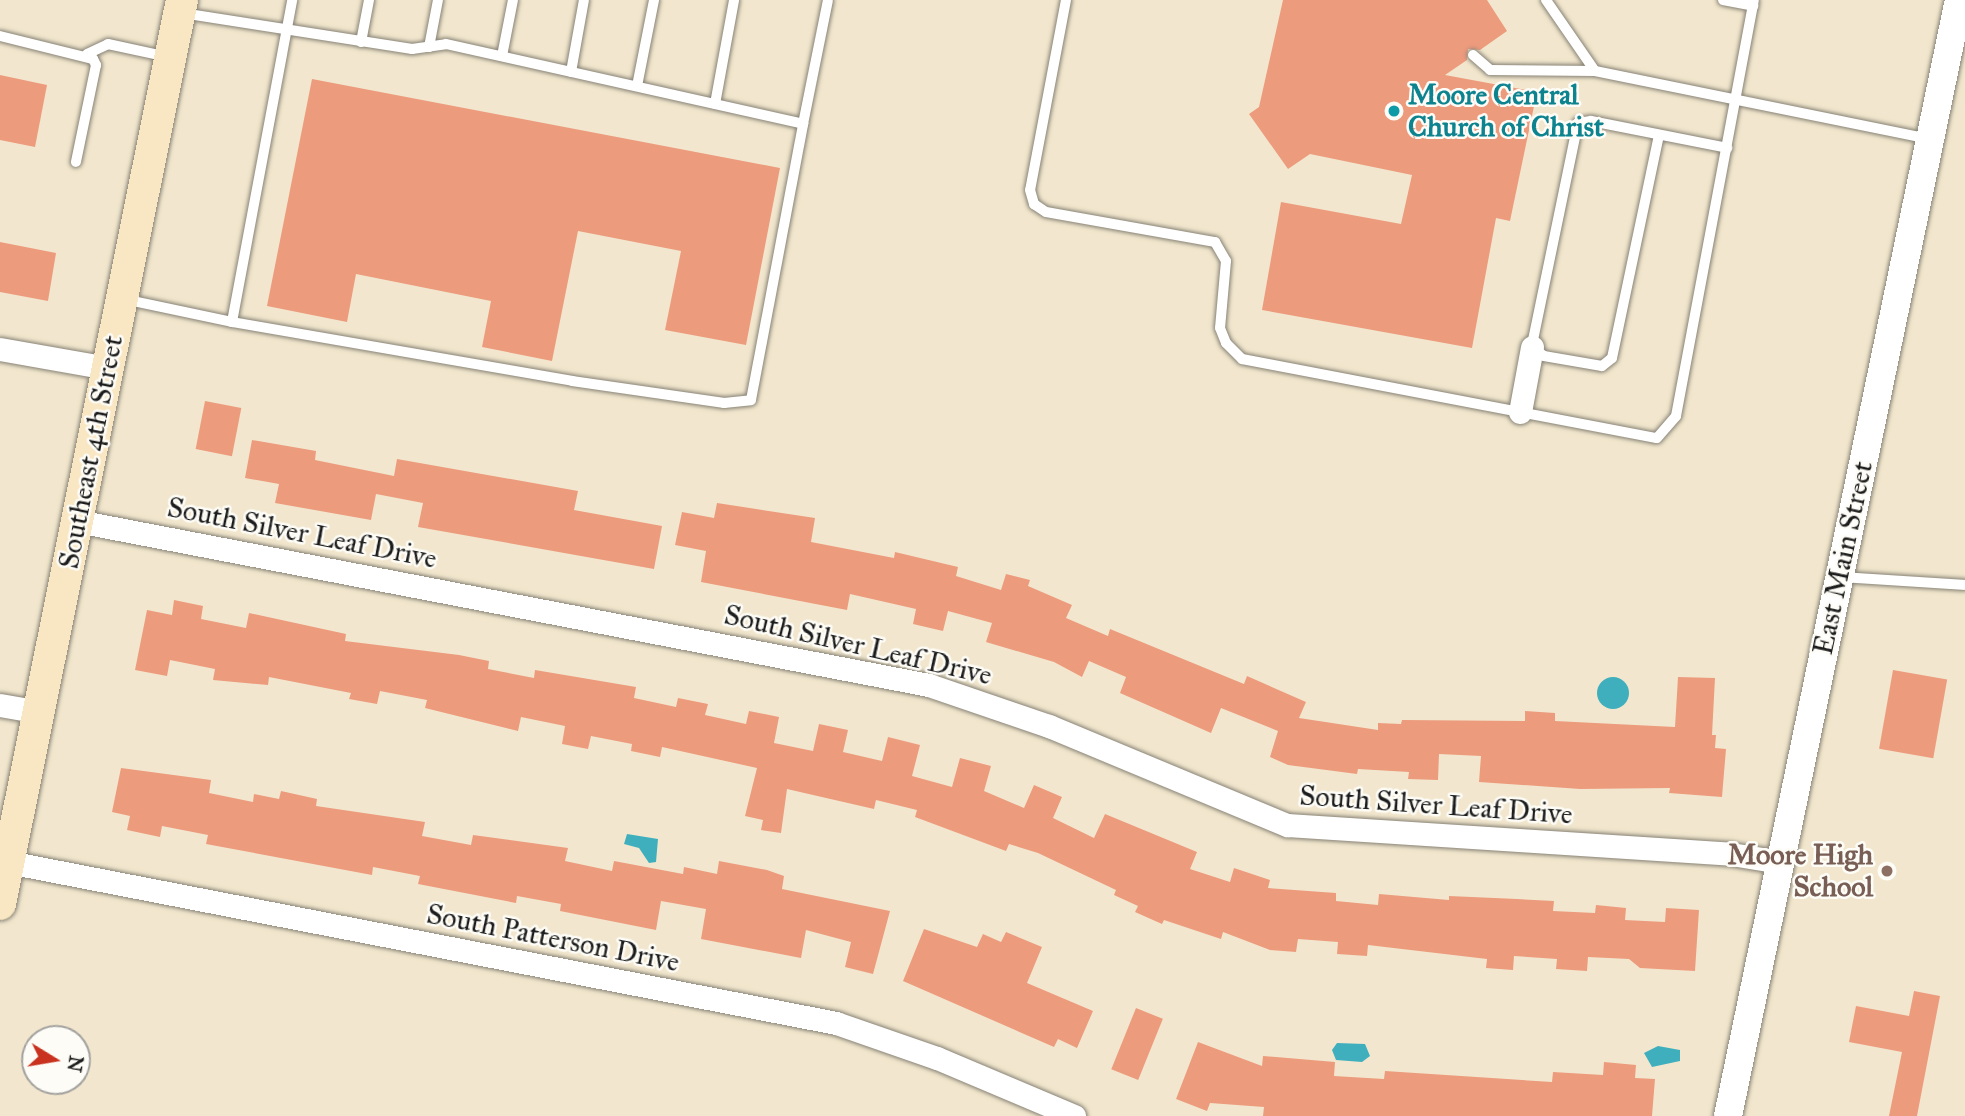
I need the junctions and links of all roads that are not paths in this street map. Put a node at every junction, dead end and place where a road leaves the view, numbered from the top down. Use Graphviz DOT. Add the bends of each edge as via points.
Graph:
graph roads {
  1 [pos="292,0"];
  2 [pos="369,0"];
  3 [pos="438,0"];
  4 [pos="513,0"];
  5 [pos="584,0"];
  6 [pos="654,0"];
  7 [pos="734,0"];
  8 [pos="828,0"];
  9 [pos="1066,0"];
  10 [pos="1546,0"];
  11 [pos="1723,0"];
  12 [pos="1959,0"];
  13 [pos="1754,3"];
  14 [pos="180,6"];
  15 [pos="287,32"];
  16 [pos="0,36"];
  17 [pos="361,42"];
  18 [pos="429,47"];
  19 [pos="87,54"];
  20 [pos="1473,55"];
  21 [pos="502,57"];
  22 [pos="170,58"];
  23 [pos="1595,71"];
  24 [pos="571,72"];
  25 [pos="637,86"];
  26 [pos="1736,102"];
  27 [pos="715,104"];
  28 [pos="803,124"];
  29 [pos="1659,135"];
  30 [pos="1930,139"];
  31 [pos="1727,148"];
  32 [pos="76,162"];
  33 [pos="122,298"];
  34 [pos="232,322"];
  35 [pos="1532,347"];
  36 [pos="0,349"];
  37 [pos="108,368"];
  38 [pos="1520,412"];
  39 [pos="77,521"];
  40 [pos="1839,577"];
  41 [pos="1965,585"];
  42 [pos="0,705"];
  43 [pos="39,712"];
  44 [pos="8,862"];
  45 [pos="1781,862"];
  46 [pos="0,904"];
  47 [pos="1074,1116"];
  48 [pos="1727,1116"];
  1 -- 15 [label="lane"];
  2 -- 17 [label="lane"];
  3 -- 18 [label="lane"];
  4 -- 21 [label="lane"];
  5 -- 24 [label="lane"];
  6 -- 25 [label="lane"];
  7 -- 27 [label="lane"];
  8 -- 28 [label="lane"];
  9 -- 38 [label="lane" via="1030,190 1034,204 1046,212 1215,242 1226,261 1220,328 1226,343 1242,359"];
  10 -- 23 [label="lane"];
  11 -- 13 [label="lane"];
  12 -- 30 [label="street, East Main Street" via="1950,70"];
  13 -- 26 [label="lane"];
  14 -- 15 [label="lane"];
  14 -- 22 [label="main road, Southeast 4th Street"];
  15 -- 17 [label="lane"];
  15 -- 34 [label="lane"];
  16 -- 19 [label="lane"];
  17 -- 18 [label="lane"];
  18 -- 21 [label="lane" via="446,44"];
  19 -- 22 [label="lane" via="108,44"];
  19 -- 32 [label="lane" via="96,65"];
  20 -- 23 [label="lane" via="1490,70"];
  21 -- 24 [label="lane"];
  22 -- 33 [label="main road, Southeast 4th Street"];
  23 -- 26 [label="lane"];
  24 -- 25 [label="lane"];
  25 -- 27 [label="lane"];
  26 -- 30 [label="lane"];
  26 -- 31 [label="lane"];
  27 -- 28 [label="lane"];
  28 -- 34 [label="lane" via="751,400 724,403 586,383"];
  29 -- 31 [label="lane"];
  29 -- 35 [label="lane" via="1591,121 1578,123"];
  29 -- 35 [label="lane" via="1612,358 1602,366 1594,365 1544,356"];
  30 -- 40 [label="street, East Main Street"];
  31 -- 38 [label="lane" via="1676,416 1657,438"];
  33 -- 34 [label="lane"];
  33 -- 37 [label="main road, Southeast 4th Street"];
  35 -- 38 [label="street"];
  36 -- 37 [label="street"];
  37 -- 39 [label="main road, Southeast 4th Street"];
  39 -- 43 [label="main road, Southeast 4th Street"];
  39 -- 45 [label="street, South Silver Leaf Drive" via="929,685 1049,726 1287,825"];
  40 -- 41 [label="lane"];
  40 -- 45 [label="street, East Main Street"];
  42 -- 43 [label="street"];
  43 -- 44 [label="main road, Southeast 4th Street"];
  44 -- 46 [label="main road, Southeast 4th Street"];
  44 -- 47 [label="street, South Patterson Drive" via="836,1023 915,1050"];
  45 -- 48 [label="street, East Main Street"];
}
